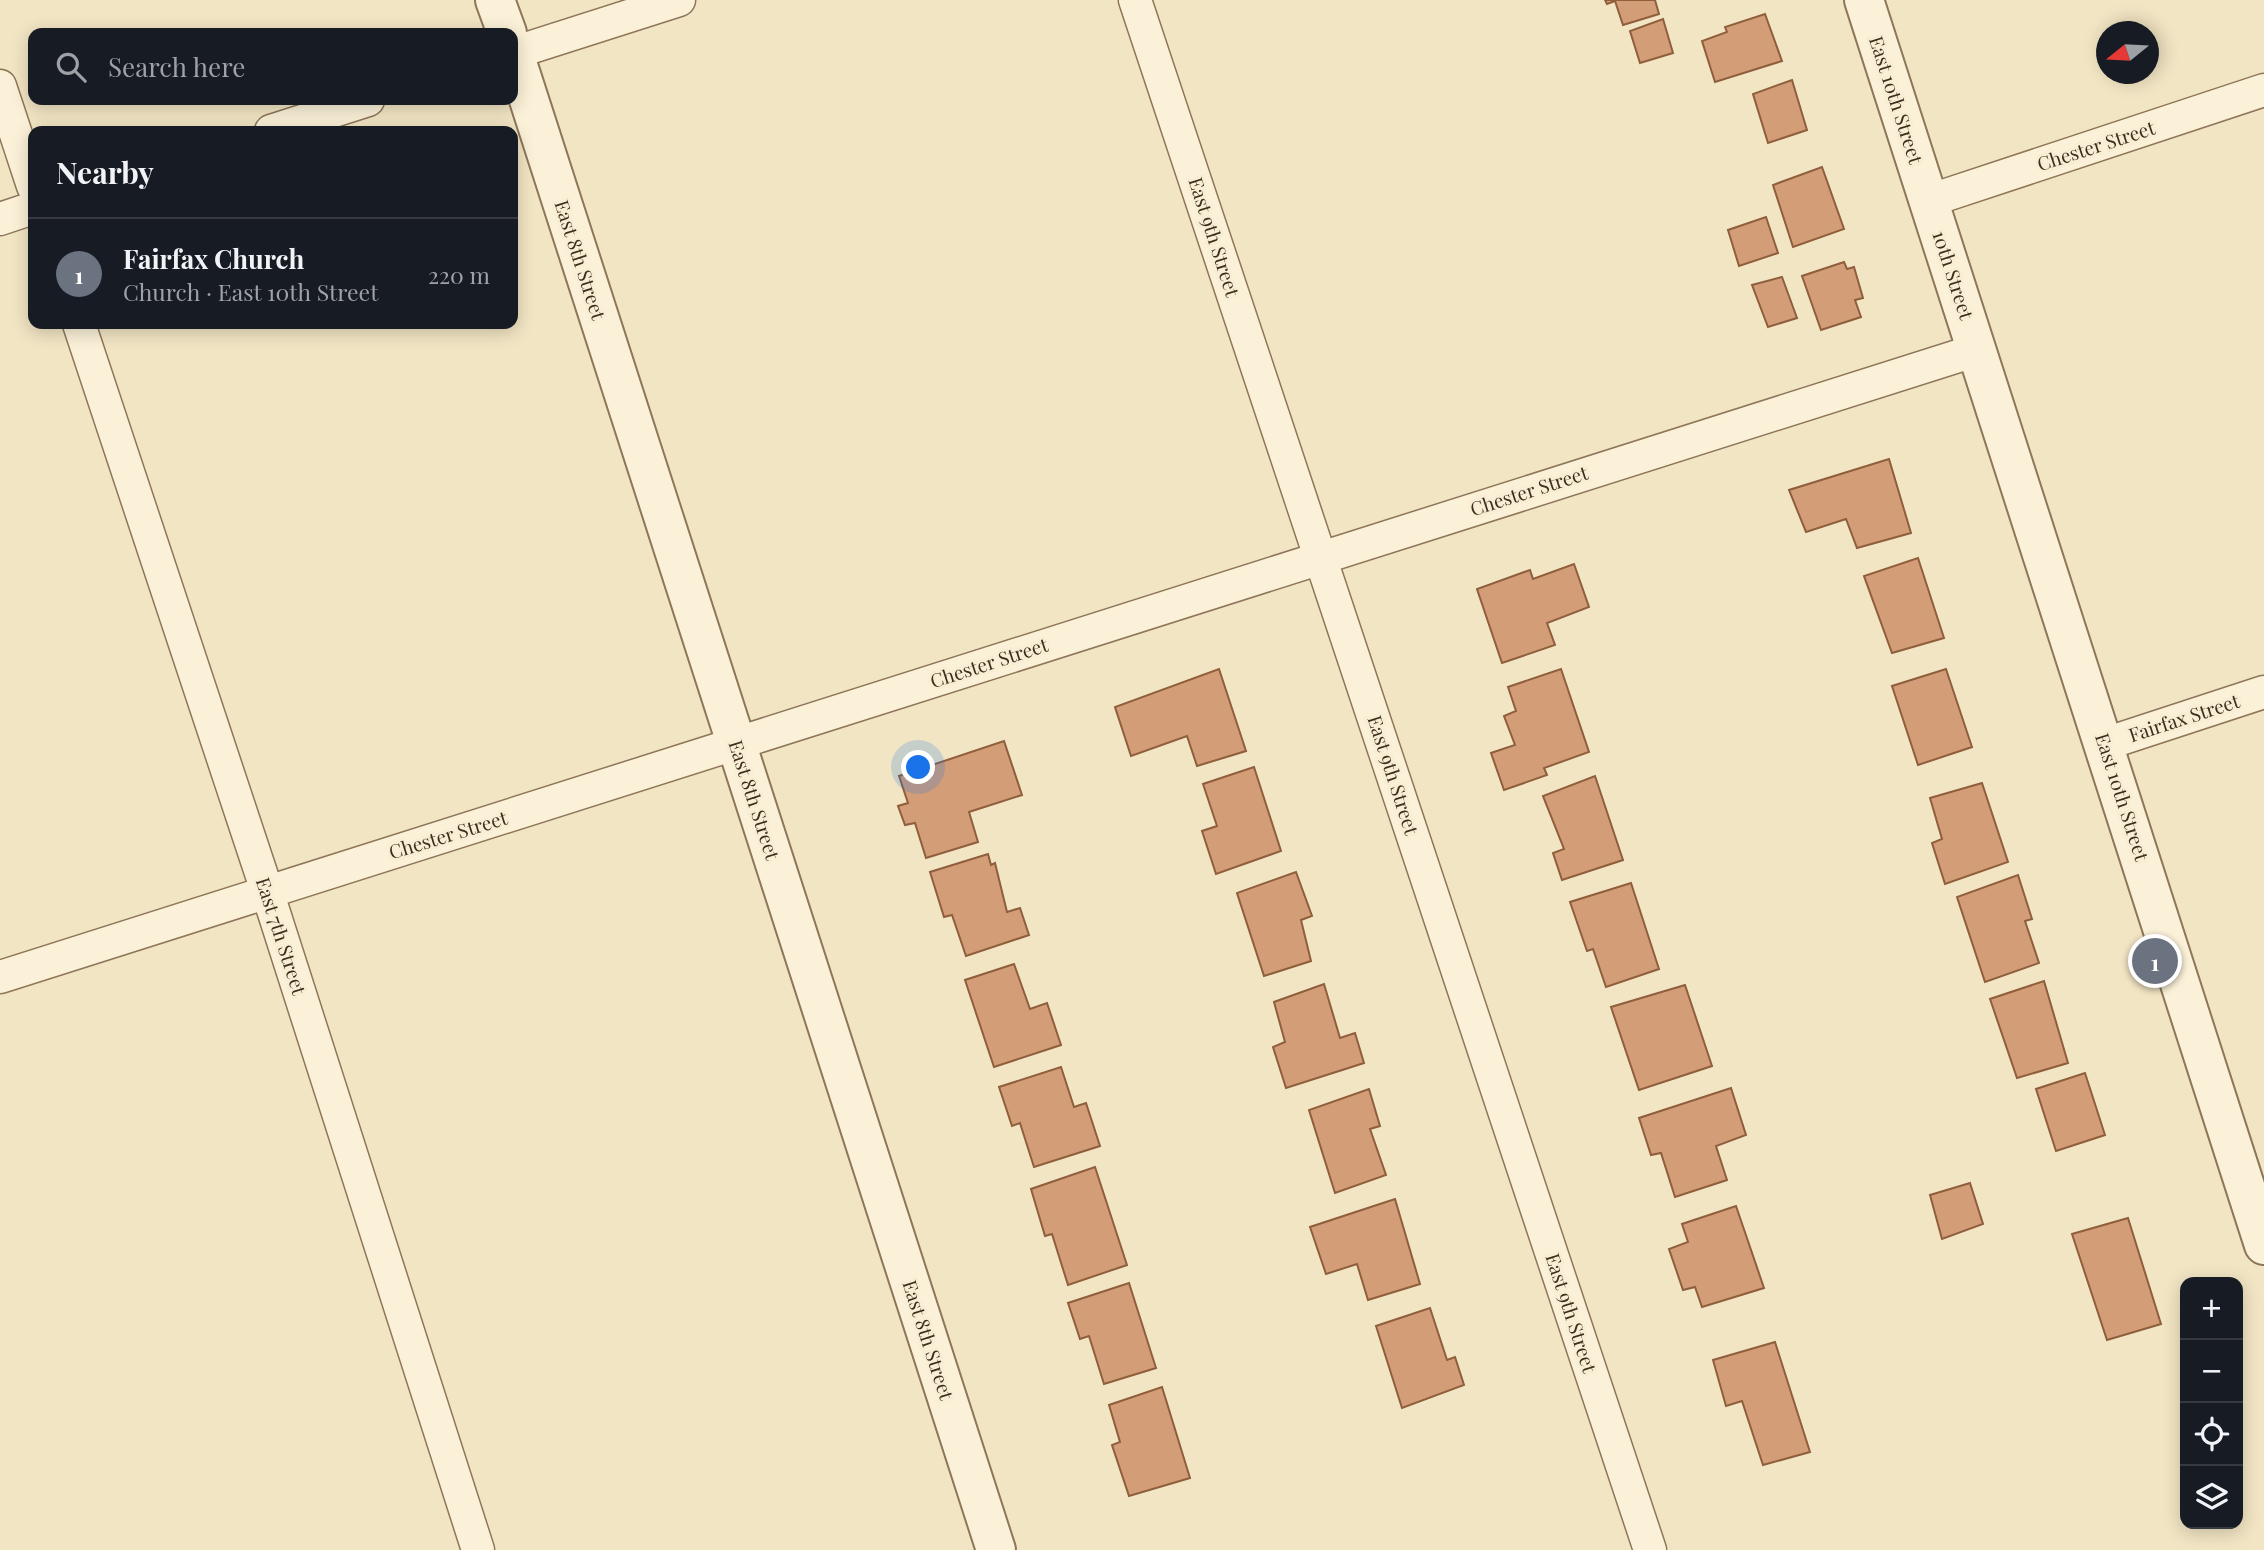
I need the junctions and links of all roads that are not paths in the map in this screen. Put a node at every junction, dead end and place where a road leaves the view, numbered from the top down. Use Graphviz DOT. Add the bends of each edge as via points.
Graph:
graph roads {
  1 [pos="495,0"];
  2 [pos="679,0"];
  3 [pos="1136,0"];
  4 [pos="1864,0"];
  5 [pos="505,28"];
  6 [pos="518,50"];
  7 [pos="518,68"];
  8 [pos="0,86"];
  9 [pos="2264,90"];
  10 [pos="352,105"];
  11 [pos="287,126"];
  12 [pos="28,171"];
  13 [pos="1928,201"];
  14 [pos="28,210"];
  15 [pos="0,219"];
  16 [pos="81,329"];
  17 [pos="1977,350"];
  18 [pos="1320,557"];
  19 [pos="2264,692"];
  20 [pos="736,744"];
  21 [pos="2105,744"];
  22 [pos="267,891"];
  23 [pos="0,977"];
  24 [pos="2264,1245"];
  25 [pos="478,1550"];
  26 [pos="996,1550"];
  27 [pos="1650,1550"];
  1 -- 5 [label="street"];
  2 -- 6 [label="street"];
  3 -- 18 [label="street, East 9th Street"];
  4 -- 13 [label="street, East 10th Street"];
  7 -- 20 [label="street, East 8th Street"];
  8 -- 12 [label="street"];
  9 -- 13 [label="street, Chester Street"];
  10 -- 11 [label="street"];
  13 -- 17 [label="street, 10th Street"];
  14 -- 15 [label="street"];
  16 -- 22 [label="street, East 7th Street"];
  17 -- 18 [label="street, Chester Street"];
  17 -- 21 [label="street, East 10th Street"];
  18 -- 20 [label="street, Chester Street"];
  18 -- 27 [label="street, East 9th Street"];
  19 -- 21 [label="street, Fairfax Street"];
  20 -- 22 [label="street, Chester Street"];
  20 -- 26 [label="street, East 8th Street"];
  21 -- 24 [label="street, East 10th Street"];
  22 -- 23 [label="street, Chester Street"];
  22 -- 25 [label="street, East 7th Street"];
}
